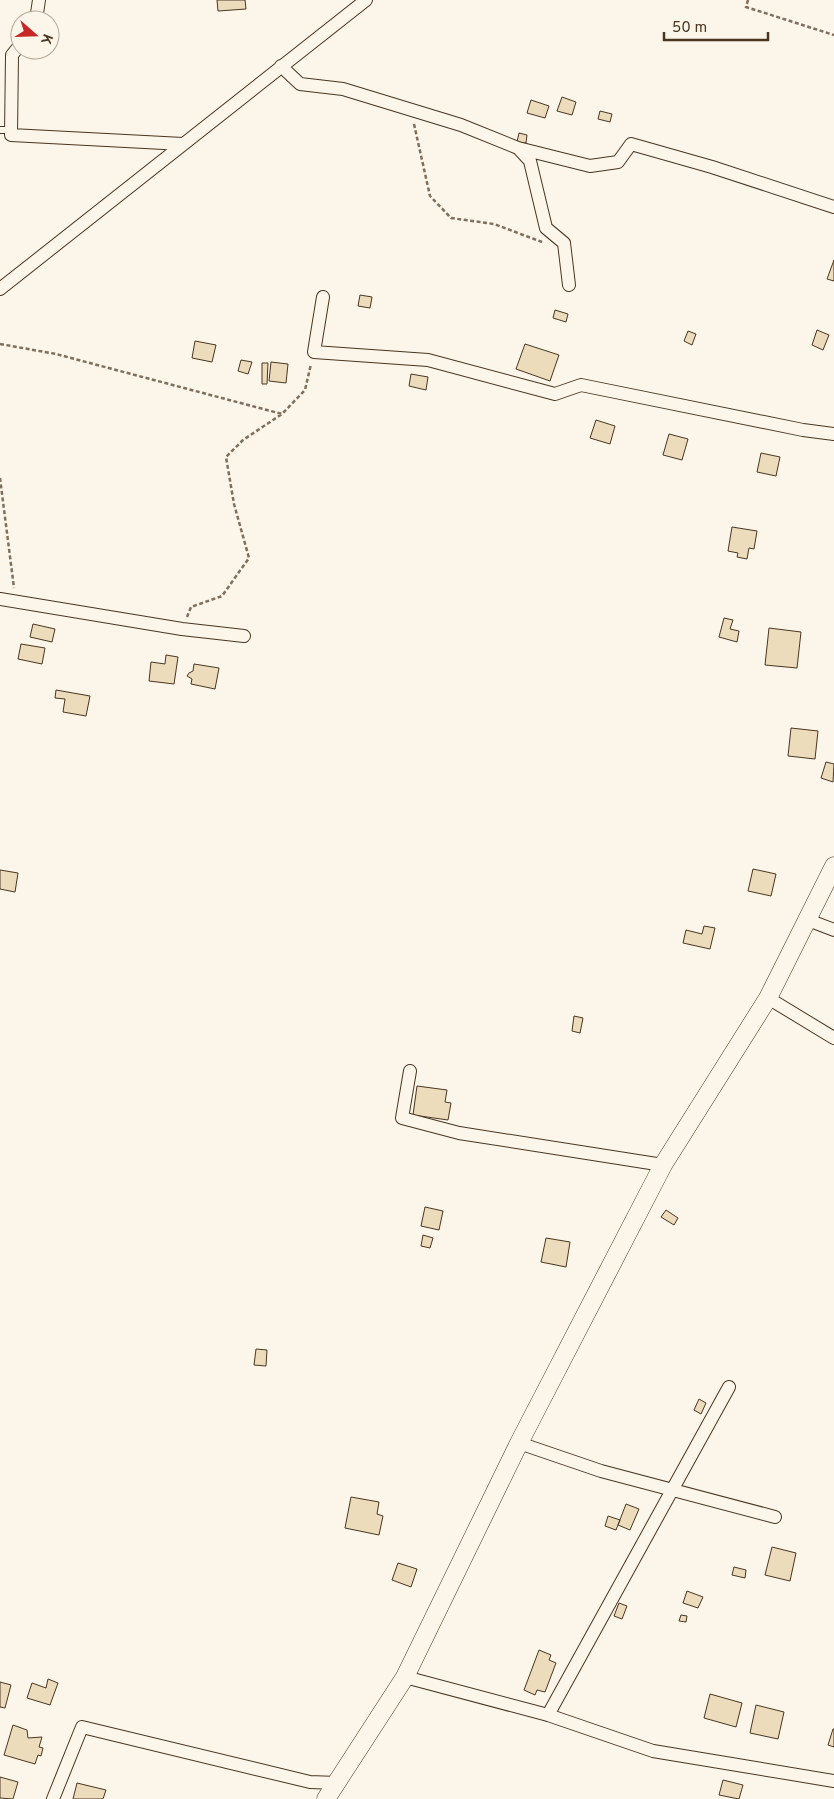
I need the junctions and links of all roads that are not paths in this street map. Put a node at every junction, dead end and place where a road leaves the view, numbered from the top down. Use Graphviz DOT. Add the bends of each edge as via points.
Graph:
graph roads {
  1 [pos="366,0"];
  2 [pos="12,60"];
  3 [pos="281,66"];
  4 [pos="6,130"];
  5 [pos="182,144"];
  6 [pos="518,148"];
  7 [pos="834,206"];
  8 [pos="569,285"];
  9 [pos="0,289"];
  10 [pos="323,297"];
  11 [pos="834,434"];
  12 [pos="0,599"];
  13 [pos="244,636"];
  14 [pos="834,866"];
  15 [pos="808,920"];
  16 [pos="834,930"];
  17 [pos="768,998"];
  18 [pos="834,1038"];
  19 [pos="410,1071"];
  20 [pos="663,1165"];
  21 [pos="729,1387"];
  22 [pos="519,1443"];
  23 [pos="672,1490"];
  24 [pos="775,1517"];
  25 [pos="405,1677"];
  26 [pos="548,1715"];
  27 [pos="834,1781"];
  28 [pos="337,1783"];
  29 [pos="53,1799"];
  30 [pos="326,1799"];
  1 -- 3 [label="street"];
  2 -- 4 [label="street"];
  3 -- 5 [label="street"];
  3 -- 6 [label="street" via="300,84 344,89 461,126"];
  4 -- 5 [label="street" via="11,135"];
  5 -- 9 [label="street"];
  6 -- 7 [label="street" via="590,166 618,162 631,144"];
  6 -- 8 [label="street" via="530,161 546,228 564,242"];
  10 -- 11 [label="street" via="314,352 428,360 555,394 581,385"];
  12 -- 13 [label="street"];
  14 -- 15 [label="main road"];
  15 -- 16 [label="street"];
  15 -- 17 [label="main road"];
  17 -- 18 [label="street"];
  17 -- 20 [label="main road"];
  19 -- 20 [label="street" via="402,1118 459,1134"];
  20 -- 22 [label="main road"];
  21 -- 23 [label="street"];
  22 -- 23 [label="street" via="601,1471"];
  22 -- 25 [label="main road"];
  23 -- 24 [label="street"];
  23 -- 26 [label="street"];
  25 -- 26 [label="street"];
  25 -- 28 [label="main road"];
  26 -- 27 [label="street" via="653,1751"];
  28 -- 29 [label="street" via="310,1782 82,1727"];
  28 -- 30 [label="main road"];
}
